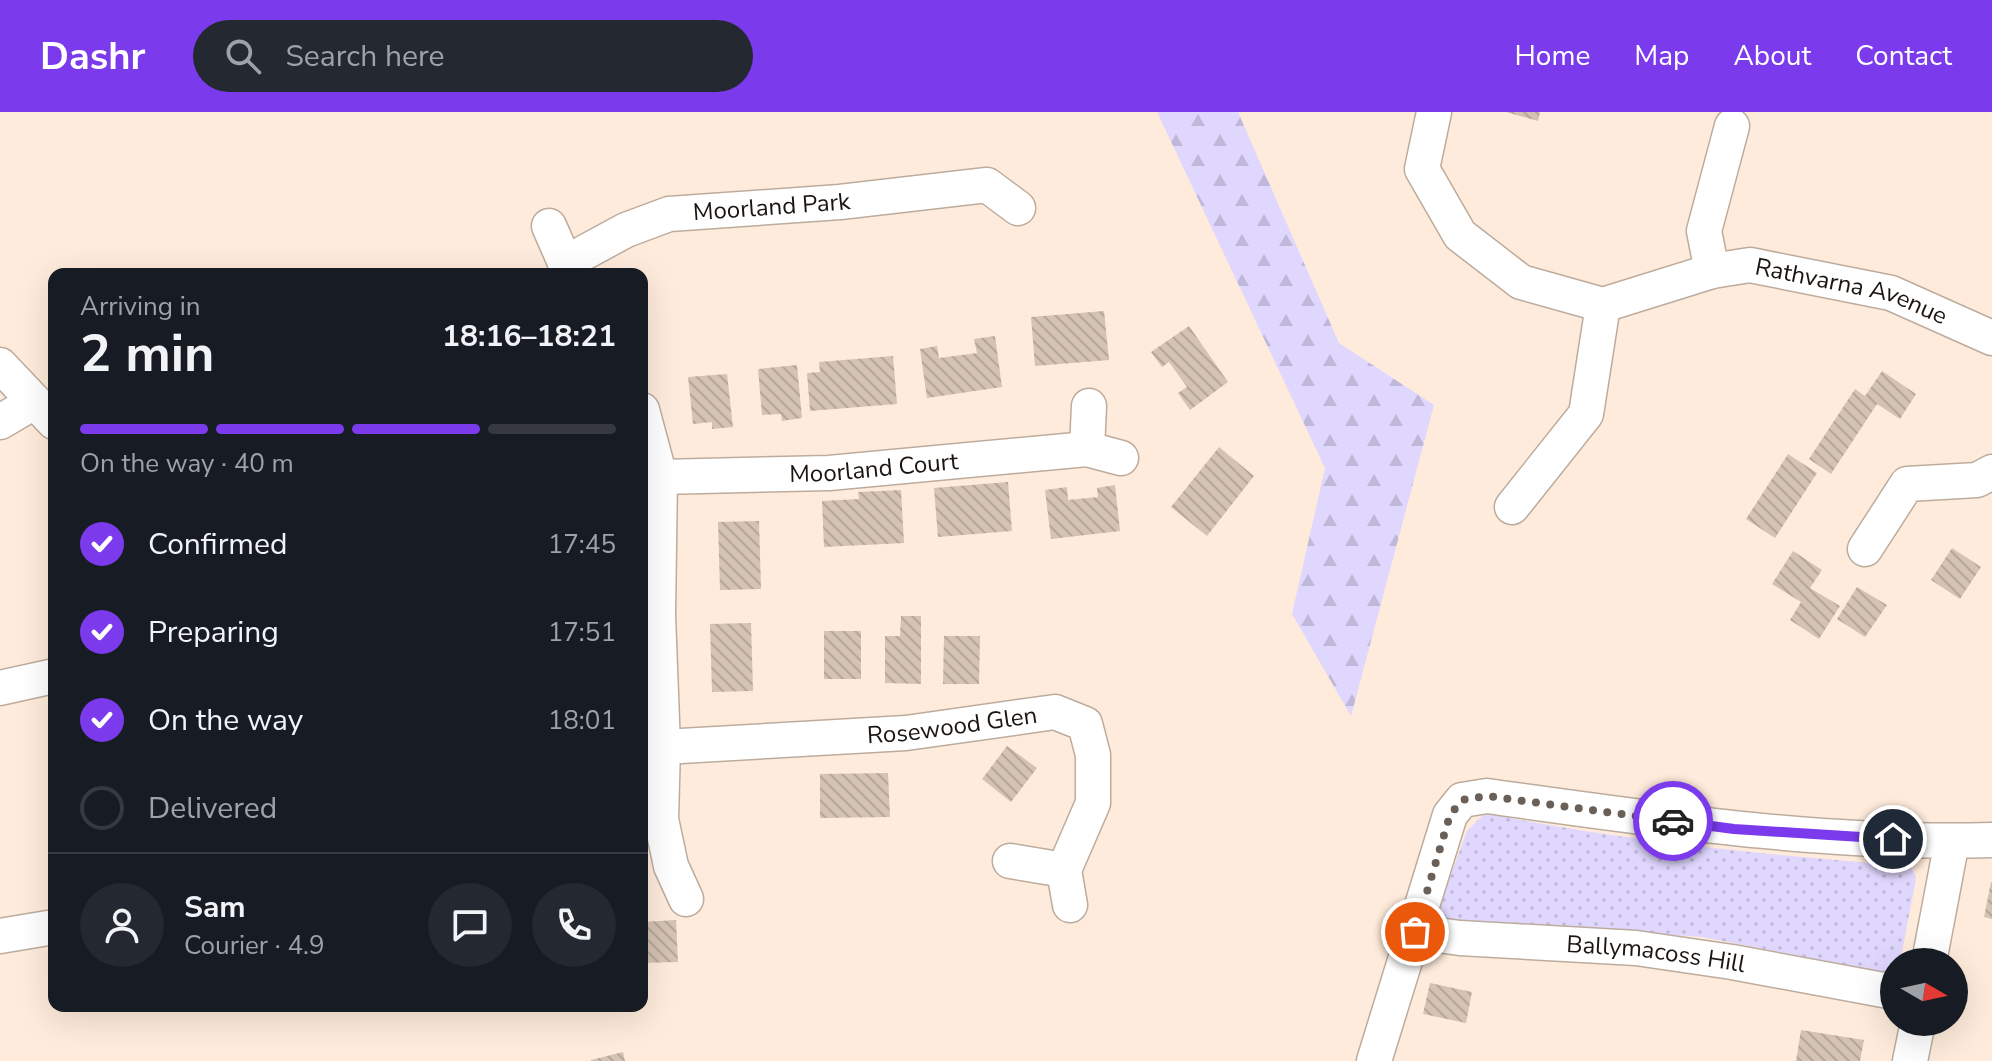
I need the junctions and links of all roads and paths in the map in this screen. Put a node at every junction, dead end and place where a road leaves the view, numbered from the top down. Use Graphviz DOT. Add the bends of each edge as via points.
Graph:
graph roads {
  1 [pos="1434,112"];
  2 [pos="1732,126"];
  3 [pos="1018,208"];
  4 [pos="549,226"];
  5 [pos="568,268"];
  6 [pos="1712,271"];
  7 [pos="1603,305"];
  8 [pos="1990,331"];
  9 [pos="0,365"];
  10 [pos="1089,406"];
  11 [pos="44,412"];
  12 [pos="0,422"];
  13 [pos="648,432"];
  14 [pos="1087,449"];
  15 [pos="1121,458"];
  16 [pos="1992,472"];
  17 [pos="660,477"];
  18 [pos="1512,507"];
  19 [pos="1865,549"];
  20 [pos="650,614"];
  21 [pos="48,677"];
  22 [pos="0,688"];
  23 [pos="663,747"];
  24 [pos="1992,840"];
  25 [pos="1952,841"];
  26 [pos="1010,861"];
  27 [pos="657,868"];
  28 [pos="1064,870"];
  29 [pos="686,899"];
  30 [pos="1070,905"];
  31 [pos="48,928"];
  32 [pos="1415,932"];
  33 [pos="0,936"];
  34 [pos="1932,948"];
  35 [pos="1880,989"];
  36 [pos="1915,1036"];
  37 [pos="1374,1061"];
  38 [pos="1910,1061"];
  1 -- 7 [label="street" via="1422,169 1460,235 1521,282"];
  2 -- 6 [label="street" via="1704,231"];
  3 -- 5 [label="street, Moorland Park" via="992,171 840,202 669,214 626,230"];
  4 -- 5 [label="street"];
  6 -- 7 [label="street, Rathvarna Avenue"];
  6 -- 8 [label="street, Rathvarna Avenue" via="1750,265 1891,293"];
  7 -- 18 [label="street" via="1586,414"];
  9 -- 11 [label="street"];
  10 -- 14 [label="street"];
  11 -- 12 [label="street"];
  13 -- 17 [label="street"];
  14 -- 15 [label="street, Moorland Court"];
  14 -- 17 [label="street, Moorland Court" via="829,473"];
  16 -- 19 [label="street" via="1977,480 1907,484"];
  17 -- 20 [label="street"];
  20 -- 23 [label="street"];
  21 -- 22 [label="street"];
  23 -- 27 [label="street"];
  23 -- 28 [label="street, Rosewood Glen" via="906,733 1055,712 1085,724 1093,755 1093,803"];
  24 -- 25 [label="street"];
  25 -- 32 [label="street" via="1734,829 1487,796 1462,800 1450,815"];
  25 -- 34 [label="street"];
  26 -- 28 [label="street"];
  27 -- 29 [label="street"];
  28 -- 30 [label="street"];
  31 -- 33 [label="street"];
  32 -- 35 [label="street, Ballymacoss Hill" via="1636,948"];
  32 -- 37 [label="street"];
  36 -- 38 [label="street"];
}
